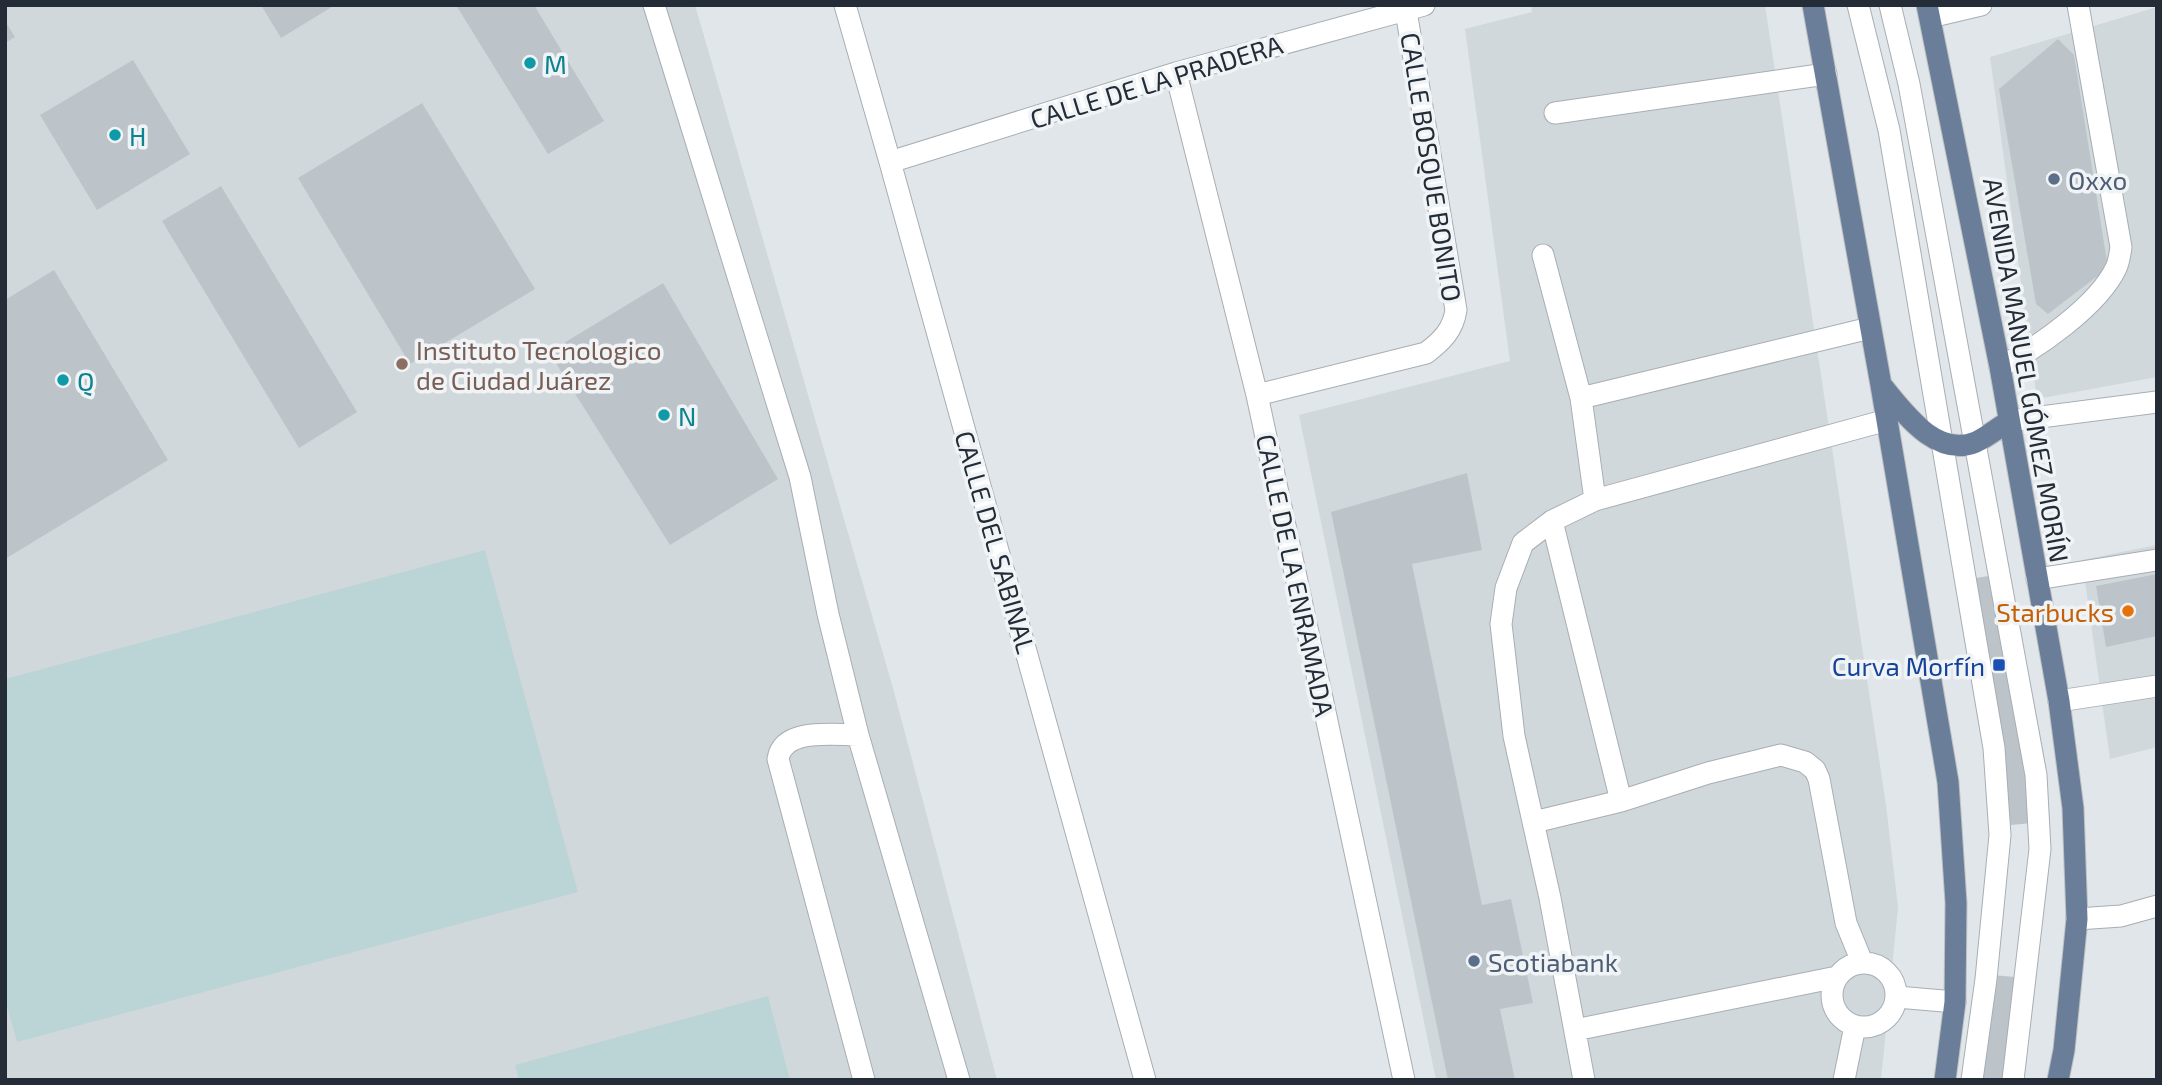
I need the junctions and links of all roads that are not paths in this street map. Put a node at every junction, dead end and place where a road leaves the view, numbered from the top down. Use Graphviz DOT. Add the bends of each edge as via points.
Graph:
graph roads {
  1 [pos="654,5"];
  2 [pos="845,5"];
  3 [pos="1813,5"];
  4 [pos="1858,5"];
  5 [pos="1890,5"];
  6 [pos="1981,5"];
  7 [pos="2078,5"];
  8 [pos="1411,7"];
  9 [pos="1929,11"];
  10 [pos="1176,73"];
  11 [pos="1826,74"];
  12 [pos="1555,113"];
  13 [pos="890,162"];
  14 [pos="1542,255"];
  15 [pos="1870,328"];
  16 [pos="2000,367"];
  17 [pos="1881,384"];
  18 [pos="1257,395"];
  19 [pos="1581,398"];
  20 [pos="2157,402"];
  21 [pos="1887,420"];
  22 [pos="2008,421"];
  23 [pos="1941,441"];
  24 [pos="1974,443"];
  25 [pos="1595,500"];
  26 [pos="1552,521"];
  27 [pos="2157,560"];
  28 [pos="2037,579"];
  29 [pos="2157,686"];
  30 [pos="2059,701"];
  31 [pos="858,735"];
  32 [pos="1621,801"];
  33 [pos="1534,822"];
  34 [pos="2157,906"];
  35 [pos="2077,919"];
  36 [pos="1862,962"];
  37 [pos="1837,977"];
  38 [pos="1897,996"];
  39 [pos="1955,1002"];
  40 [pos="1855,1026"];
  41 [pos="1576,1030"];
  42 [pos="864,1080"];
  43 [pos="959,1080"];
  44 [pos="1145,1080"];
  45 [pos="1404,1080"];
  46 [pos="1584,1080"];
  47 [pos="1844,1080"];
  48 [pos="1945,1080"];
  49 [pos="1972,1080"];
  50 [pos="2013,1080"];
  51 [pos="2058,1080"];
  1 -- 31 [label="street" via="800,477"];
  2 -- 13 [label="street, CALLE DEL SABINAL"];
  3 -- 11 [label="main road"];
  4 -- 23 [label="street" via="1889,130"];
  5 -- 24 [label="street" via="1909,84"];
  6 -- 9 [label="street"];
  7 -- 16 [label="street" via="2121,247 2118,265 2079,312 2028,352"];
  8 -- 10 [label="street, CALLE DE LA PRADERA"];
  8 -- 18 [label="street, CALLE BOSQUE BONITO" via="1456,310 1454,323 1426,353"];
  9 -- 16 [label="main road, AVENIDA MANUEL GÓMEZ MORÍN"];
  10 -- 13 [label="street, CALLE DE LA PRADERA"];
  10 -- 18 [label="street, CALLE DE LA ENRAMADA"];
  11 -- 12 [label="street"];
  11 -- 15 [label="main road"];
  13 -- 44 [label="street, CALLE DEL SABINAL"];
  14 -- 19 [label="street"];
  15 -- 17 [label="main road"];
  15 -- 19 [label="street"];
  16 -- 22 [label="main road, AVENIDA MANUEL GÓMEZ MORÍN"];
  17 -- 21 [label="main road"];
  17 -- 23 [label="main road" via="1918,428"];
  18 -- 45 [label="street, CALLE DE LA ENRAMADA"];
  19 -- 25 [label="street"];
  20 -- 22 [label="street"];
  21 -- 25 [label="street"];
  21 -- 39 [label="main road" via="1948,782 1956,902"];
  22 -- 24 [label="main road"];
  22 -- 28 [label="main road, AVENIDA MANUEL GÓMEZ MORÍN"];
  23 -- 24 [label="main road"];
  23 -- 49 [label="street" via="1994,748 2000,835"];
  24 -- 50 [label="street" via="2036,775 2040,849"];
  25 -- 26 [label="street"];
  26 -- 32 [label="street"];
  26 -- 33 [label="street" via="1519,550 1500,624 1514,736"];
  27 -- 28 [label="street"];
  28 -- 30 [label="main road, AVENIDA MANUEL GÓMEZ MORÍN"];
  29 -- 30 [label="street"];
  30 -- 35 [label="main road, AVENIDA MANUEL GÓMEZ MORÍN" via="2073,808"];
  31 -- 42 [label="street" via="794,739 783,746 778,759"];
  31 -- 43 [label="street"];
  32 -- 33 [label="street"];
  32 -- 36 [label="street" via="1708,772 1781,755 1805,762 1819,779 1846,923"];
  33 -- 41 [label="street"];
  34 -- 35 [label="street" via="2121,916"];
  35 -- 51 [label="main road, AVENIDA MANUEL GÓMEZ MORÍN"];
  36 -- 37 [label="street" via="1848,966"];
  36 -- 38 [label="street" via="1887,972 1895,982"];
  37 -- 40 [label="street" via="1832,991 1834,1006"];
  37 -- 41 [label="street"];
  38 -- 39 [label="street"];
  38 -- 40 [label="street" via="1883,1021 1870,1027"];
  39 -- 48 [label="main road"];
  40 -- 47 [label="street"];
  41 -- 46 [label="street"];
}
